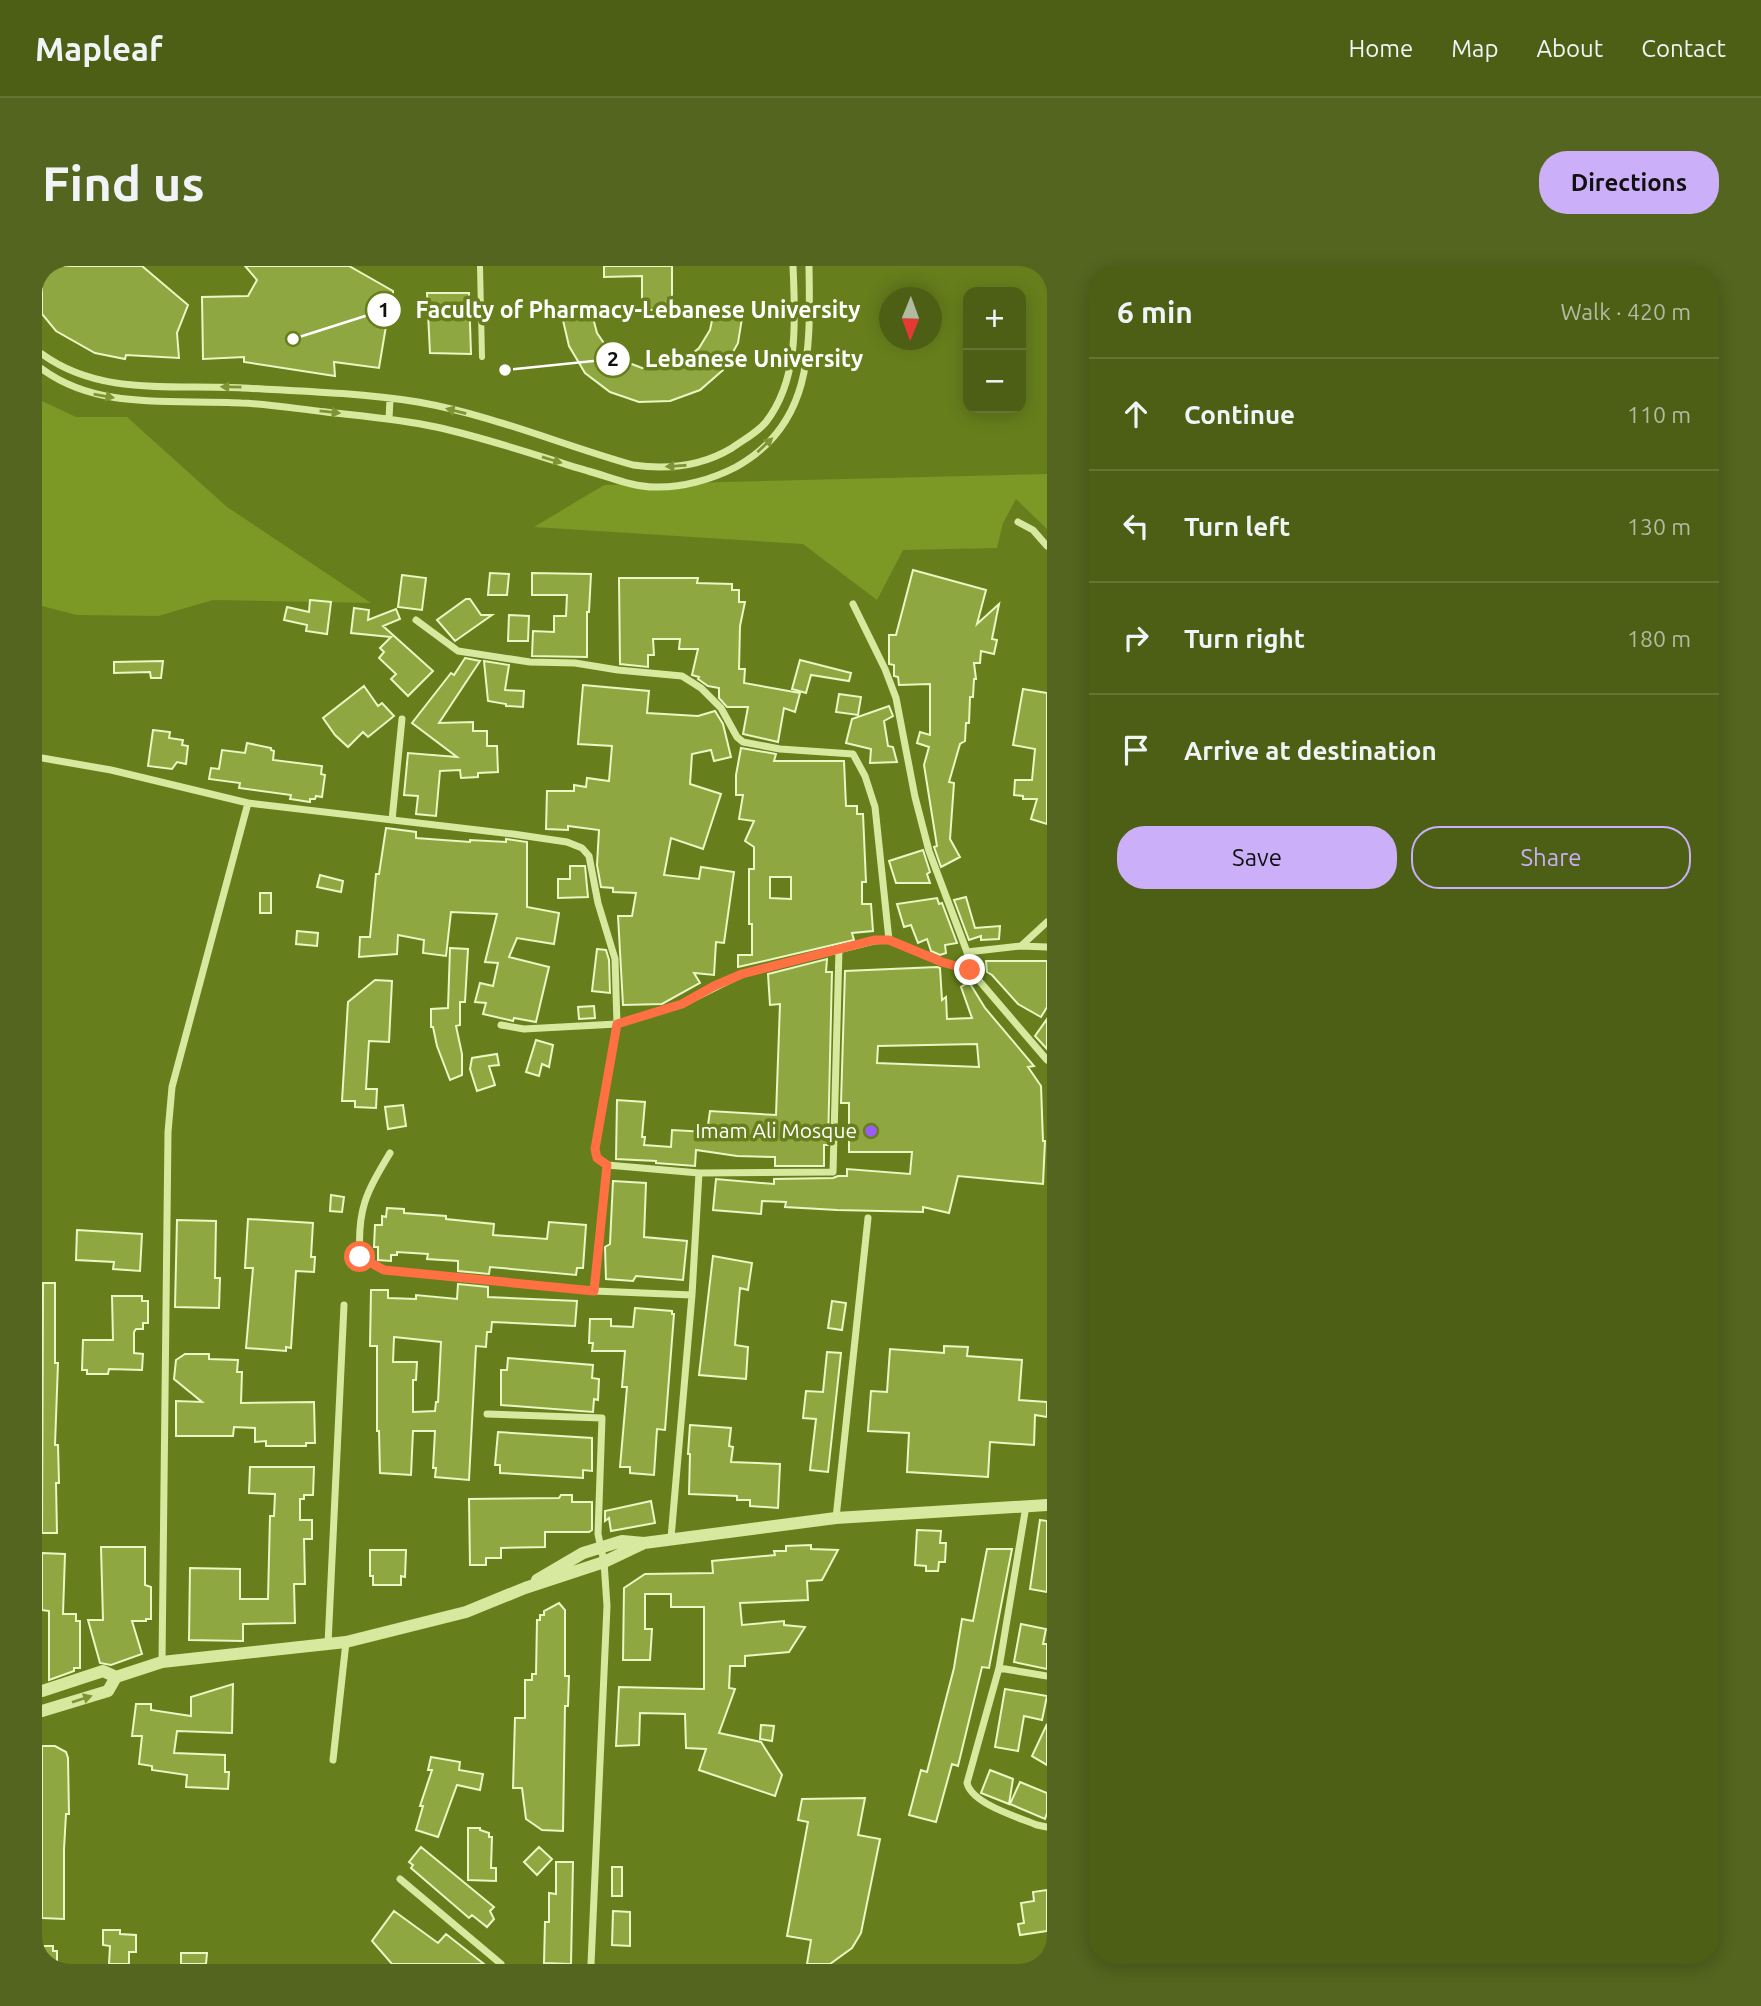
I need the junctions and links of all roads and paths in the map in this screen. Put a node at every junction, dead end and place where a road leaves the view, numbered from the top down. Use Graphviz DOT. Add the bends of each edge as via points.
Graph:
graph roads {
  1 [pos="480,266"];
  2 [pos="793,266"];
  3 [pos="809,266"];
  4 [pos="42,354"];
  5 [pos="482,358"];
  6 [pos="42,369"];
  7 [pos="390,399"];
  8 [pos="388,419"];
  9 [pos="1018,522"];
  10 [pos="1047,545"];
  11 [pos="853,604"];
  12 [pos="416,620"];
  13 [pos="402,719"];
  14 [pos="42,758"];
  15 [pos="248,803"];
  16 [pos="392,820"];
  17 [pos="1047,922"];
  18 [pos="889,940"];
  19 [pos="1021,946"];
  20 [pos="1047,947"];
  21 [pos="839,950"];
  22 [pos="967,952"];
  23 [pos="970,970"];
  24 [pos="617,1024"];
  25 [pos="501,1026"];
  26 [pos="1047,1060"];
  27 [pos="390,1153"];
  28 [pos="607,1165"];
  29 [pos="699,1173"];
  30 [pos="868,1218"];
  31 [pos="594,1291"];
  32 [pos="692,1295"];
  33 [pos="344,1305"];
  34 [pos="487,1414"];
  35 [pos="1047,1505"];
  36 [pos="1026,1506"];
  37 [pos="836,1518"];
  38 [pos="671,1538"];
  39 [pos="645,1542"];
  40 [pos="600,1548"];
  41 [pos="604,1562"];
  42 [pos="525,1588"];
  43 [pos="346,1642"];
  44 [pos="328,1644"];
  45 [pos="162,1662"];
  46 [pos="999,1668"];
  47 [pos="1047,1676"];
  48 [pos="116,1677"];
  49 [pos="42,1691"];
  50 [pos="42,1711"];
  51 [pos="333,1760"];
  52 [pos="1047,1827"];
  53 [pos="400,1879"];
  54 [pos="501,1964"];
  55 [pos="591,1964"];
  1 -- 5 [label="street"];
  2 -- 7 [label="street, one-way" via="792,355 781,394 766,422 753,434 701,463 633,465 483,418"];
  8 -- 3 [label="street, one-way" via="456,432 641,486 667,487 719,475 769,443 794,407 808,353"];
  7 -- 4 [label="street, one-way" via="242,387 118,384 70,372"];
  6 -- 8 [label="street, one-way" via="78,390 116,398 243,403"];
  7 -- 8 [label="street"];
  9 -- 10 [label="street"];
  11 -- 22 [label="street" via="896,698 929,851"];
  12 -- 18 [label="street" via="458,652 682,676 721,708 743,742 853,754 875,807"];
  13 -- 16 [label="street"];
  14 -- 15 [label="street"];
  15 -- 16 [label="street"];
  15 -- 45 [label="street" via="172,1087"];
  16 -- 24 [label="street" via="513,834 582,848 589,856 615,959"];
  17 -- 19 [label="street"];
  18 -- 21 [label="street"];
  18 -- 23 [label="street"];
  19 -- 20 [label="street"];
  19 -- 22 [label="street"];
  21 -- 24 [label="street" via="742,974 682,1004"];
  21 -- 29 [label="street" via="833,1172"];
  22 -- 23 [label="street"];
  23 -- 26 [label="street"];
  24 -- 25 [label="street"];
  24 -- 28 [label="street" via="595,1149 597,1158"];
  27 -- 31 [label="street" via="367,1192 358,1229 360,1257 384,1270"];
  28 -- 29 [label="street"];
  28 -- 31 [label="street"];
  29 -- 32 [label="street"];
  30 -- 37 [label="street"];
  31 -- 32 [label="street"];
  32 -- 38 [label="street"];
  33 -- 44 [label="street"];
  34 -- 40 [label="street" via="602,1418"];
  35 -- 36 [label="street"];
  36 -- 37 [label="street"];
  36 -- 46 [label="street"];
  37 -- 38 [label="street"];
  38 -- 39 [label="street"];
  39 -- 40 [label="street" via="622,1541"];
  39 -- 41 [label="street"];
  40 -- 41 [label="street"];
  40 -- 42 [label="street" via="583,1553"];
  41 -- 42 [label="street"];
  41 -- 55 [label="street" via="607,1606"];
  42 -- 43 [label="street" via="466,1612"];
  43 -- 44 [label="street"];
  43 -- 51 [label="street"];
  44 -- 45 [label="street"];
  45 -- 48 [label="street"];
  46 -- 47 [label="street"];
  46 -- 52 [label="street" via="968,1776 969,1791 981,1801"];
  48 -- 49 [label="street" via="103,1671"];
  50 -- 48 [label="street, one-way" via="108,1691"];
  53 -- 54 [label="street"];
}
